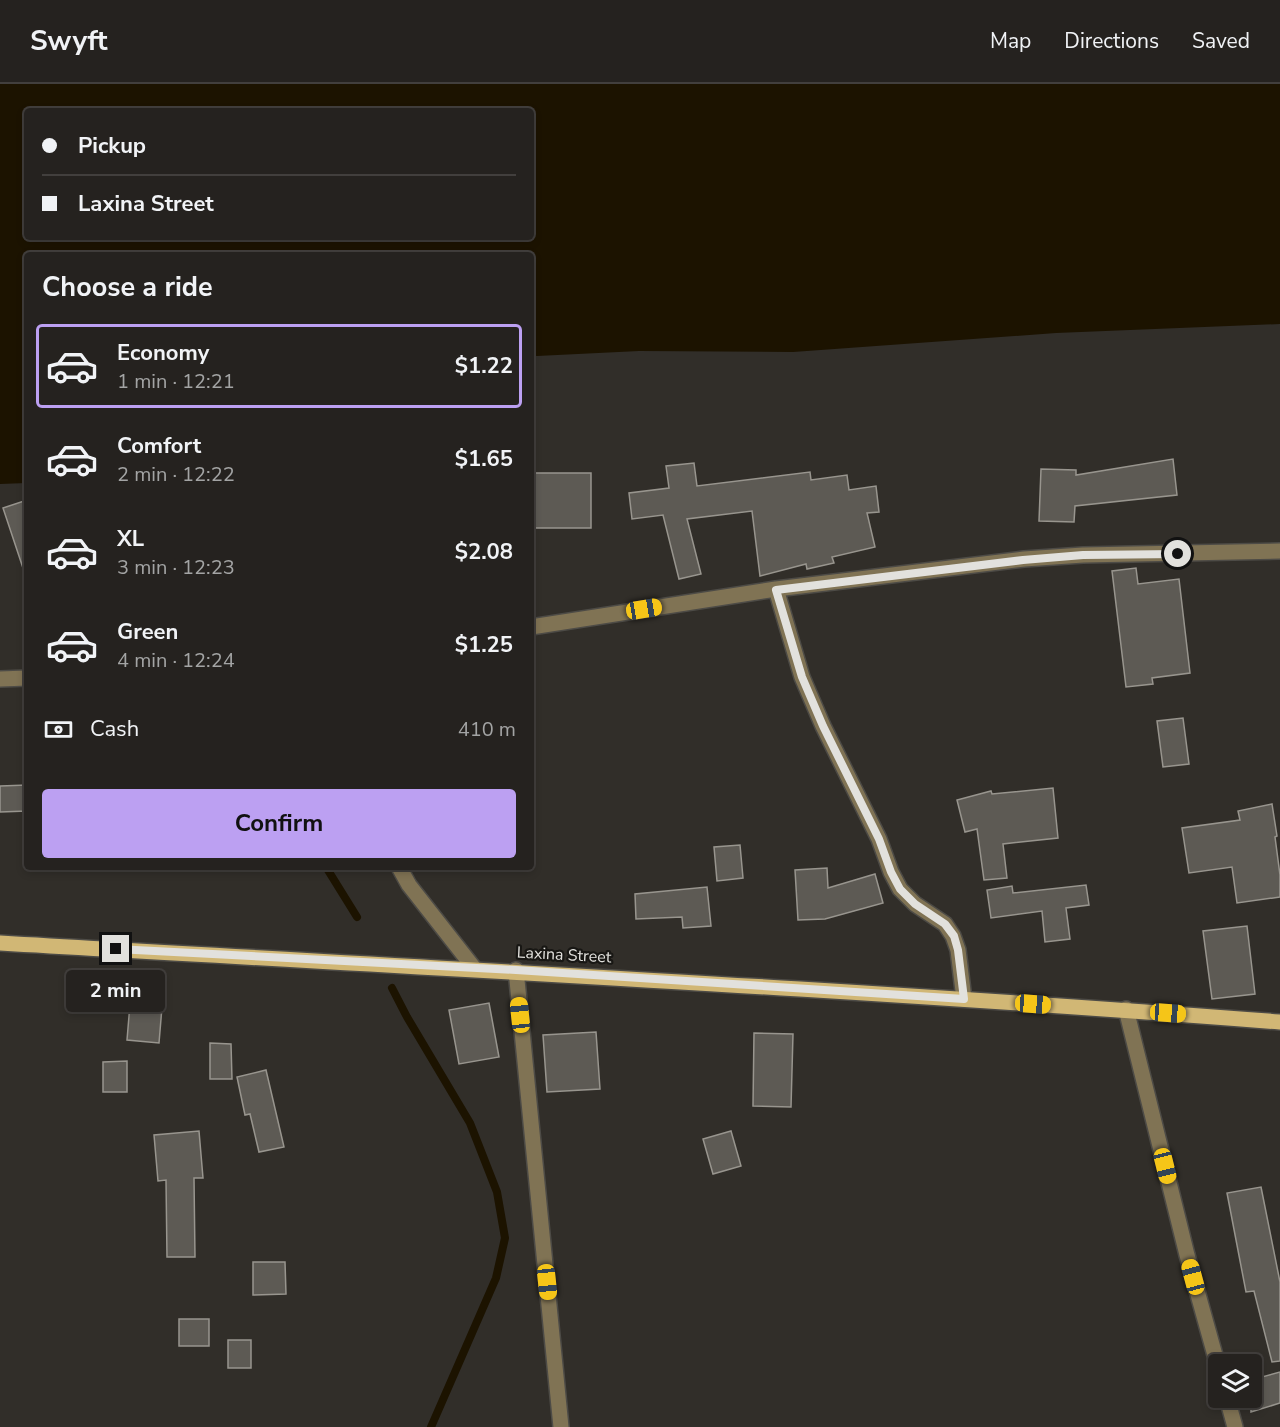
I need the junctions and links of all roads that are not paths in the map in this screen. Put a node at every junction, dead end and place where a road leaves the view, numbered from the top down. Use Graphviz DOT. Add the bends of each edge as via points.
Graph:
graph roads {
  1 [pos="1280,551"];
  2 [pos="776,590"];
  3 [pos="534,627"];
  4 [pos="24,678"];
  5 [pos="0,679"];
  6 [pos="401,870"];
  7 [pos="0,943"];
  8 [pos="474,968"];
  9 [pos="516,970"];
  10 [pos="964,999"];
  11 [pos="1126,1010"];
  12 [pos="1280,1022"];
  13 [pos="1215,1354"];
  14 [pos="1230,1408"];
  15 [pos="561,1427"];
  16 [pos="1235,1427"];
  1 -- 2 [label="street" via="1047,558"];
  2 -- 3 [label="street"];
  2 -- 10 [label="street" via="802,677 891,872 900,889 945,924 954,936"];
  4 -- 5 [label="street"];
  6 -- 8 [label="street"];
  7 -- 8 [label="main road, Laxina Street"];
  8 -- 9 [label="main road, Laxina Street"];
  9 -- 10 [label="main road, Laxina Street"];
  9 -- 15 [label="street"];
  10 -- 11 [label="main road, Laxina Street"];
  11 -- 12 [label="main road, Laxina Street"];
  11 -- 13 [label="street"];
  14 -- 16 [label="street"];
}
